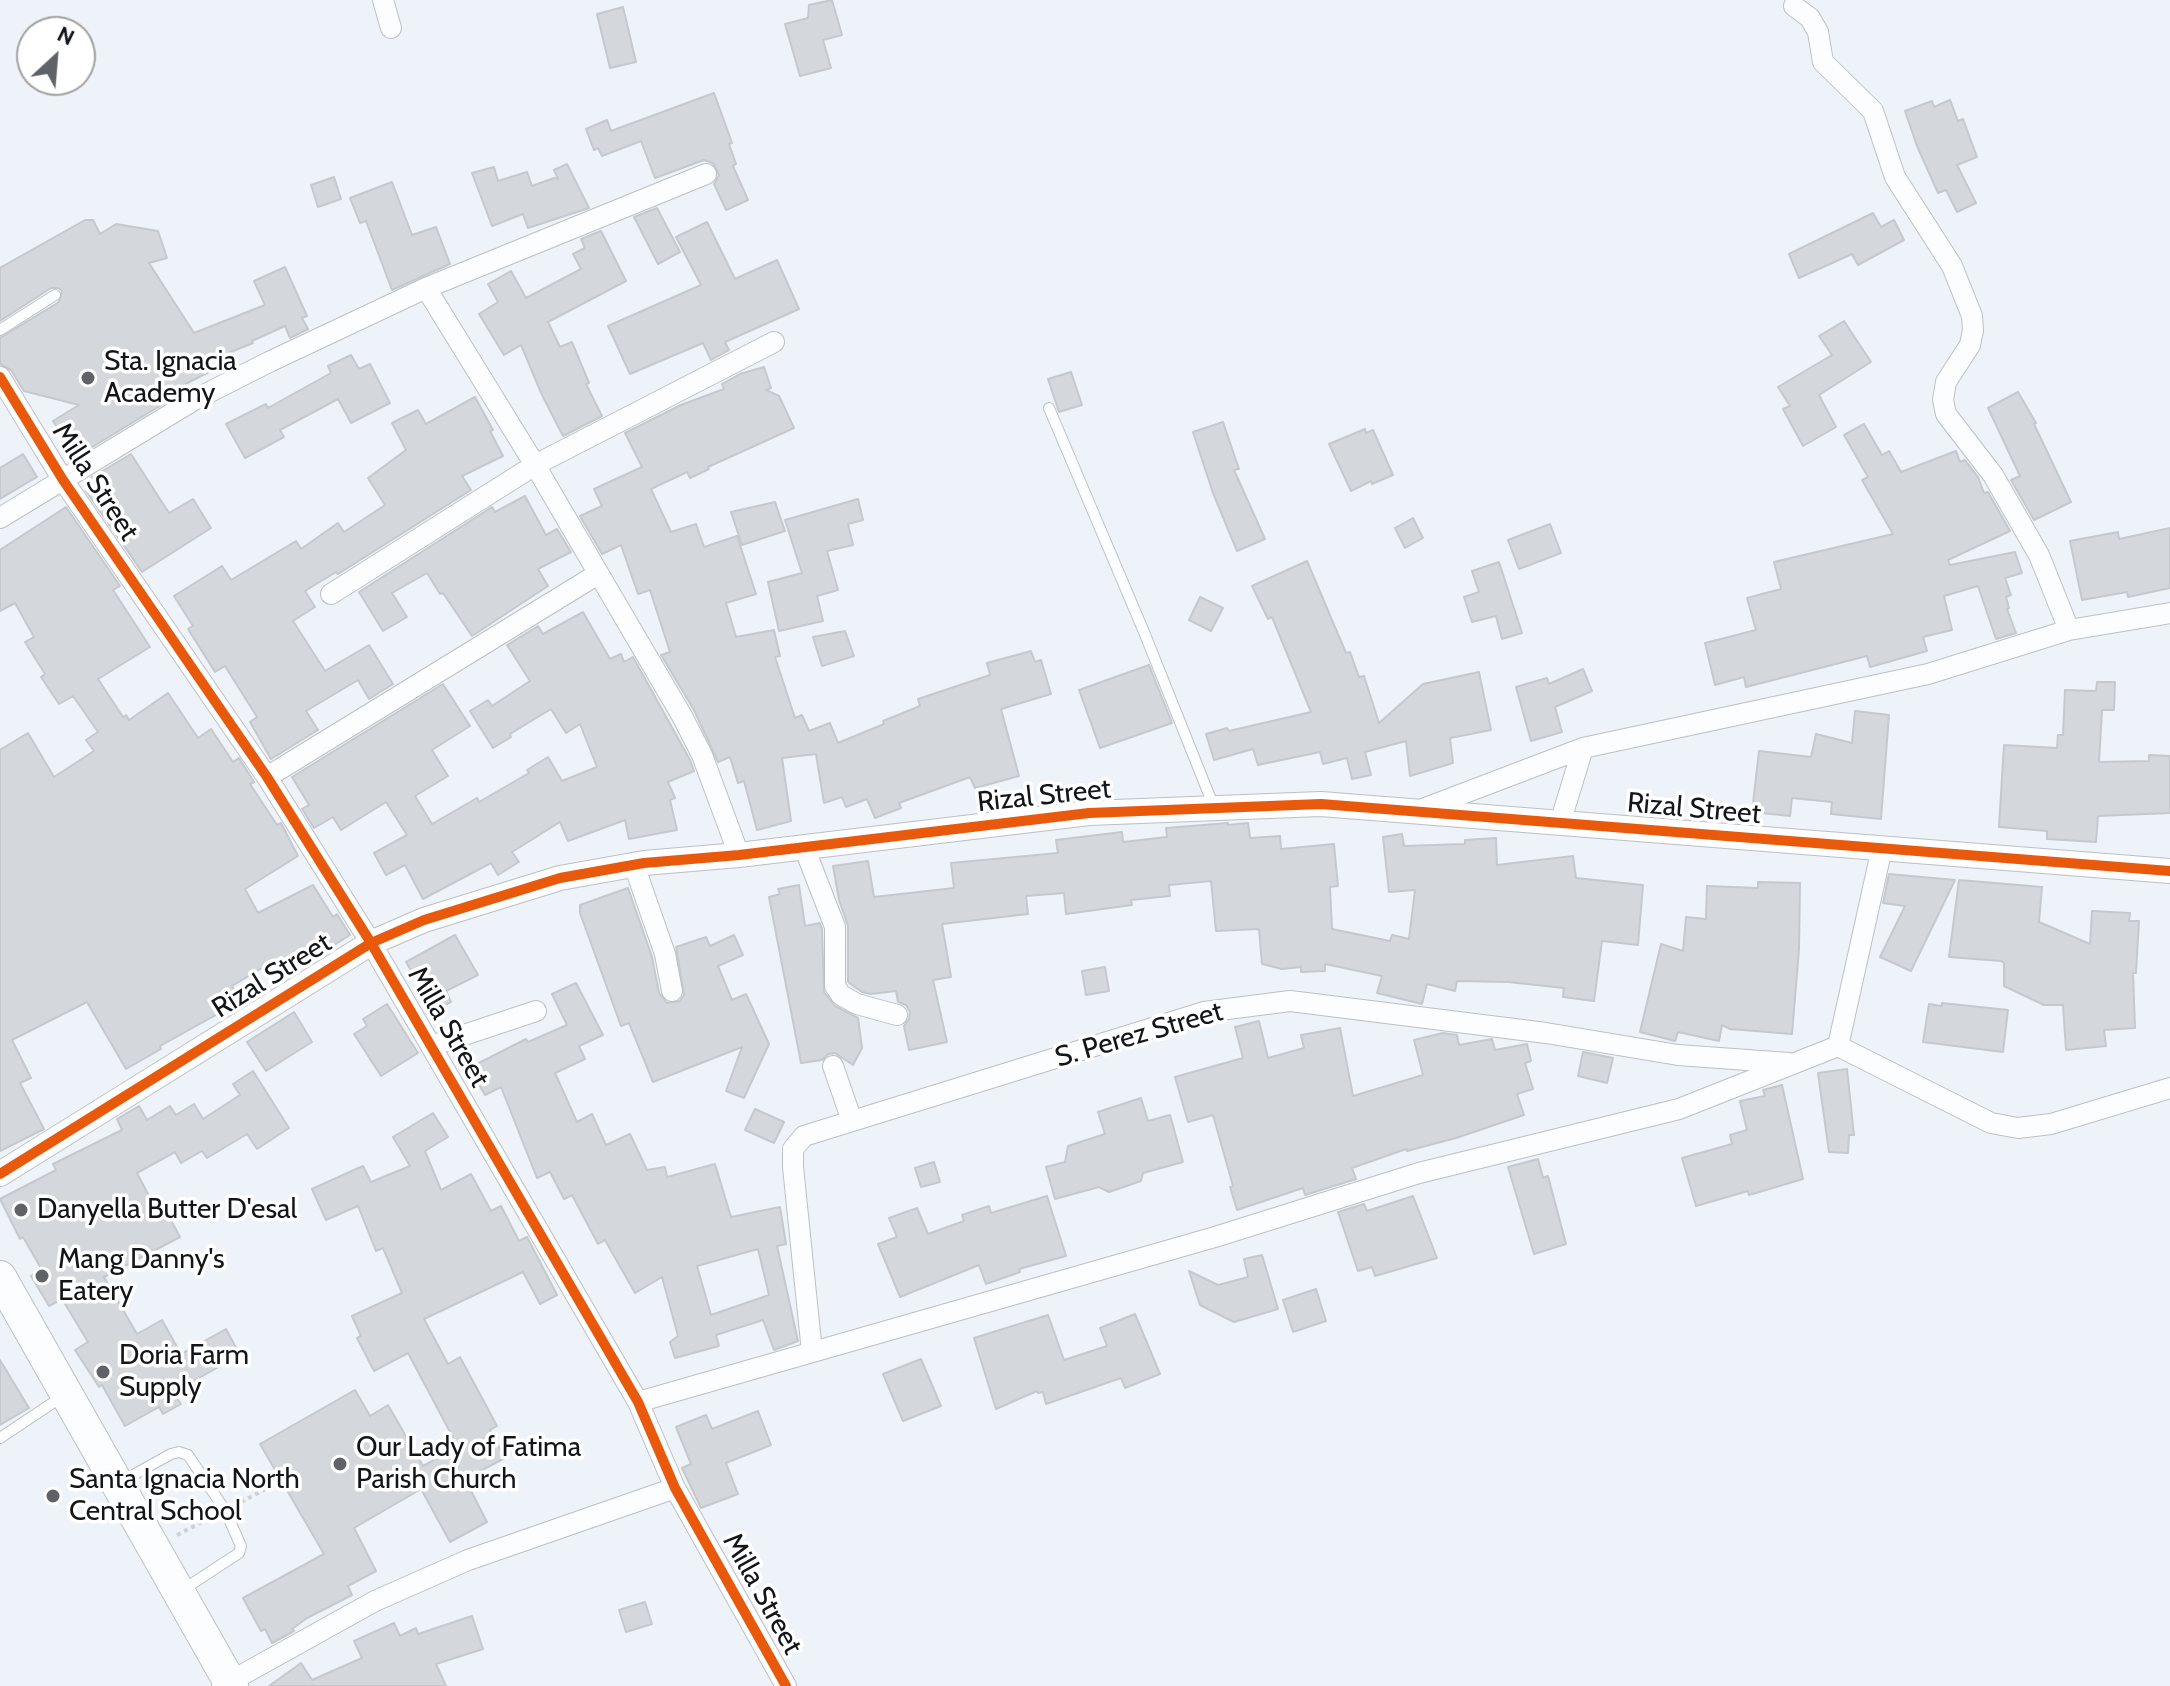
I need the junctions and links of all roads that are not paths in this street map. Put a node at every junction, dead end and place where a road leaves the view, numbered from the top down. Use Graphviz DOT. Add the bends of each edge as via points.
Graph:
graph roads {
  1 [pos="383,0"];
  2 [pos="1794,6"];
  3 [pos="391,28"];
  4 [pos="706,174"];
  5 [pos="426,288"];
  6 [pos="55,295"];
  7 [pos="0,330"];
  8 [pos="774,342"];
  9 [pos="0,377"];
  10 [pos="1049,408"];
  11 [pos="535,465"];
  12 [pos="63,480"];
  13 [pos="0,518"];
  14 [pos="598,574"];
  15 [pos="331,594"];
  16 [pos="2170,613"];
  17 [pos="2069,630"];
  18 [pos="1583,748"];
  19 [pos="267,777"];
  20 [pos="1215,808"];
  21 [pos="1416,812"];
  22 [pos="1560,823"];
  23 [pos="804,847"];
  24 [pos="1882,848"];
  25 [pos="739,855"];
  26 [pos="634,865"];
  27 [pos="2170,871"];
  28 [pos="371,943"];
  29 [pos="672,991"];
  30 [pos="536,1011"];
  31 [pos="897,1015"];
  32 [pos="431,1046"];
  33 [pos="1838,1046"];
  34 [pos="1797,1063"];
  35 [pos="833,1066"];
  36 [pos="2170,1088"];
  37 [pos="852,1121"];
  38 [pos="0,1174"];
  39 [pos="0,1277"];
  40 [pos="812,1352"];
  41 [pos="65,1395"];
  42 [pos="638,1402"];
  43 [pos="0,1438"];
  44 [pos="117,1483"];
  45 [pos="675,1488"];
  46 [pos="180,1592"];
  47 [pos="228,1684"];
  48 [pos="786,1686"];
  1 -- 3 [label="street"];
  2 -- 17 [label="street" via="1814,25 1823,62 1873,111 1895,177 1952,266 1973,330 1970,345 1946,382 1946,414 1993,475 2039,555"];
  4 -- 5 [label="street"];
  5 -- 11 [label="street"];
  5 -- 12 [label="street" via="194,400"];
  6 -- 7 [label="lane"];
  8 -- 11 [label="street"];
  9 -- 12 [label="street, Milla Street"];
  10 -- 20 [label="lane"];
  11 -- 14 [label="street"];
  11 -- 15 [label="street"];
  12 -- 13 [label="street"];
  12 -- 19 [label="street, Milla Street"];
  14 -- 19 [label="street"];
  14 -- 25 [label="street" via="702,755"];
  16 -- 17 [label="street"];
  17 -- 18 [label="street" via="1928,674"];
  18 -- 21 [label="street"];
  18 -- 22 [label="street"];
  19 -- 28 [label="street, Milla Street"];
  20 -- 21 [label="street, Rizal Street" via="1321,804"];
  20 -- 23 [label="street, Rizal Street" via="1089,813"];
  21 -- 22 [label="street, Rizal Street"];
  22 -- 24 [label="street, Rizal Street"];
  23 -- 25 [label="street, Rizal Street"];
  23 -- 31 [label="street" via="835,927 835,986 857,1004"];
  24 -- 27 [label="street, Rizal Street"];
  24 -- 33 [label="street"];
  25 -- 26 [label="street, Rizal Street"];
  26 -- 28 [label="street, Rizal Street" via="560,878 424,920"];
  26 -- 29 [label="street"];
  28 -- 32 [label="street, Milla Street"];
  28 -- 38 [label="street, Rizal Street"];
  30 -- 32 [label="street"];
  32 -- 42 [label="street, Milla Street"];
  33 -- 34 [label="street"];
  33 -- 36 [label="street" via="1991,1123 2018,1128 2051,1124"];
  34 -- 37 [label="street, S. Perez Street" via="1678,1055 1290,1001 1204,1012"];
  34 -- 40 [label="street" via="1679,1109 1419,1173"];
  35 -- 37 [label="street"];
  37 -- 40 [label="street, S. Perez Street" via="804,1136 793,1149"];
  39 -- 41 [label="highway"];
  40 -- 42 [label="street"];
  41 -- 43 [label="lane"];
  41 -- 44 [label="highway"];
  42 -- 45 [label="street, Milla Street"];
  44 -- 46 [label="highway"];
  44 -- 46 [label="lane" via="179,1452 188,1455 225,1510 241,1546 239,1553"];
  45 -- 47 [label="street" via="468,1560 375,1601"];
  45 -- 48 [label="street, Milla Street"];
  46 -- 47 [label="highway"];
}
